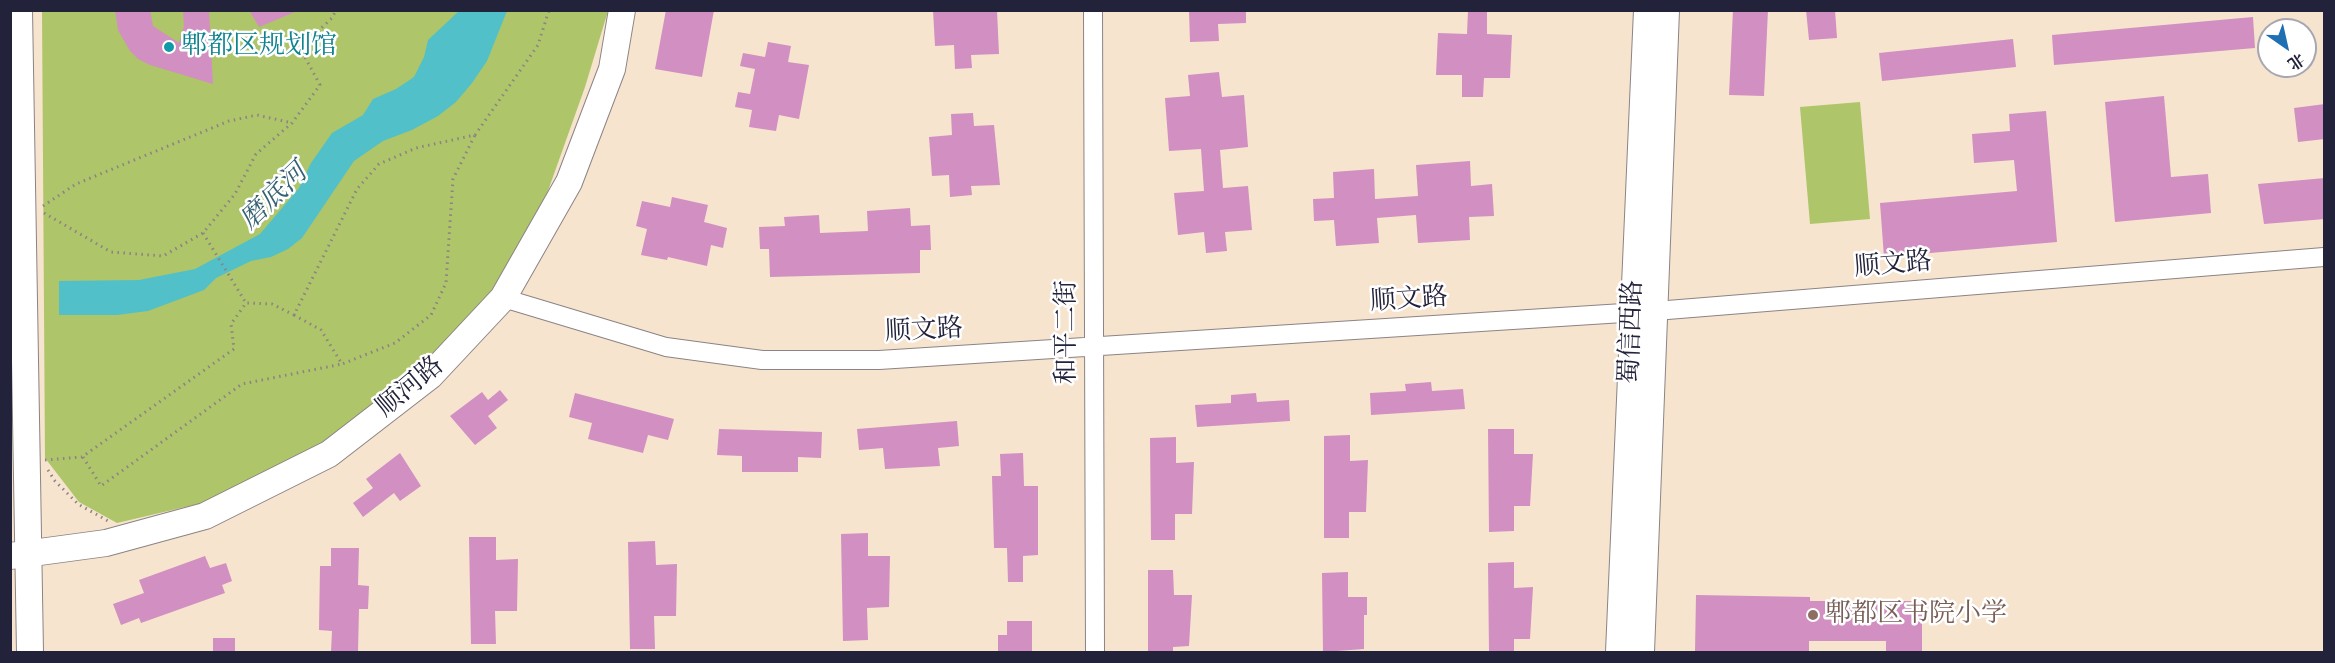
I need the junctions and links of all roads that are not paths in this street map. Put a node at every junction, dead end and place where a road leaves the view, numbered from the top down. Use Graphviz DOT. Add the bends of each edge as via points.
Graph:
graph roads {
  1 [pos="19,10"];
  2 [pos="622,10"];
  3 [pos="1094,10"];
  4 [pos="1647,10"];
  5 [pos="1666,10"];
  6 [pos="2325,257"];
  7 [pos="503,298"];
  8 [pos="1644,312"];
  9 [pos="1093,347"];
  10 [pos="19,555"];
  11 [pos="30,652"];
  12 [pos="1095,652"];
  13 [pos="1619,652"];
  14 [pos="1641,652"];
  1 -- 10 [label="street"];
  2 -- 7 [label="street, 顺河路" via="612,69 569,182"];
  3 -- 9 [label="street, 和平二街"];
  4 -- 8 [label="street, 蜀信西路"];
  5 -- 8 [label="street, 蜀信西路"];
  6 -- 8 [label="street, 顺文路"];
  7 -- 9 [label="street, 顺文路" via="666,347 762,360 879,360"];
  7 -- 10 [label="street, 顺河路" via="430,376 329,454 205,516 106,543"];
  8 -- 9 [label="street, 顺文路"];
  8 -- 13 [label="street, 蜀信西路"];
  8 -- 14 [label="street, 蜀信西路"];
  9 -- 12 [label="street, 和平二街"];
  10 -- 11 [label="street"];
}
